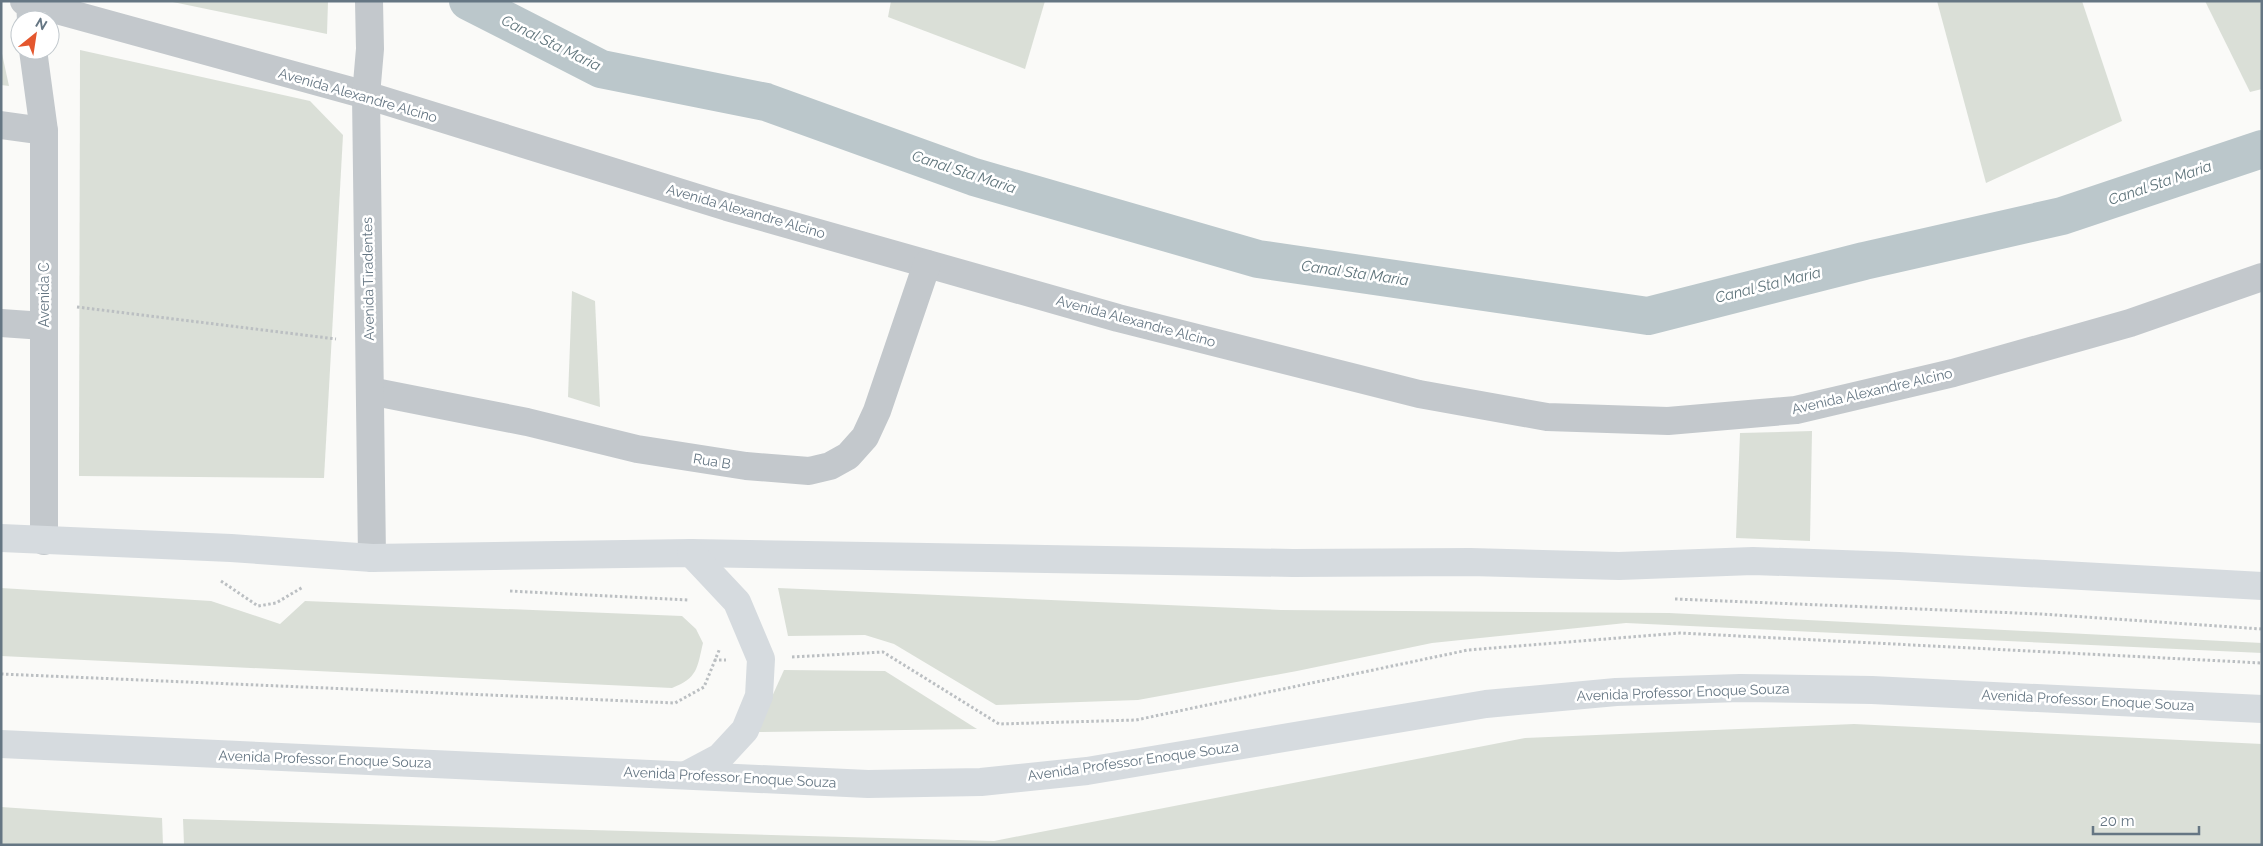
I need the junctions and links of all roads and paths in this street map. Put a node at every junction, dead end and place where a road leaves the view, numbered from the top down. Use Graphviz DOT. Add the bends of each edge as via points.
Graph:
graph roads {
  1 [pos="369,1"];
  2 [pos="29,6"];
  3 [pos="34,60"];
  4 [pos="366,95"];
  5 [pos="1,126"];
  6 [pos="44,132"];
  7 [pos="927,264"];
  8 [pos="2262,277"];
  9 [pos="44,314"];
  10 [pos="1,323"];
  11 [pos="369,344"];
  12 [pos="370,391"];
  13 [pos="1,538"];
  14 [pos="44,541"];
  15 [pos="691,553"];
  16 [pos="372,558"];
  17 [pos="213,576"];
  18 [pos="310,582"];
  19 [pos="2262,586"];
  20 [pos="504,590"];
  21 [pos="1668,599"];
  22 [pos="696,606"];
  23 [pos="2262,629"];
  24 [pos="722,642"];
  25 [pos="761,659"];
  26 [pos="714,660"];
  27 [pos="2262,663"];
  28 [pos="1,674"];
  29 [pos="2262,709"];
  30 [pos="1,744"];
  31 [pos="687,775"];
  1 -- 4 [label="street, Avenida Tiradentes" via="370,49"];
  2 -- 4 [label="street, Avenida Alexandre Alcino"];
  3 -- 6 [label="street, Avenida C"];
  4 -- 7 [label="street, Avenida Alexandre Alcino" via="727,207"];
  4 -- 11 [label="street, Avenida Tiradentes"];
  5 -- 6 [label="street"];
  6 -- 9 [label="street, Avenida C"];
  7 -- 8 [label="street, Avenida Alexandre Alcino" via="1127,320 1419,394 1547,417 1668,420 1796,410 1952,373 2130,323"];
  7 -- 12 [label="street, Rua B" via="866,437 848,456 809,472 637,449 527,422"];
  9 -- 10 [label="street"];
  9 -- 11 [label="path"];
  9 -- 14 [label="street, Avenida C"];
  11 -- 12 [label="street, Avenida Tiradentes"];
  12 -- 16 [label="street, Avenida Tiradentes"];
  13 -- 14 [label="main road"];
  14 -- 16 [label="main road" via="231,548"];
  15 -- 16 [label="main road"];
  15 -- 19 [label="main road" via="1293,564 1470,562 1619,566 1753,561 1949,568"];
  15 -- 25 [label="main road" via="737,602"];
  17 -- 18 [label="path" via="258,606 276,603"];
  20 -- 22 [label="path" via="690,600"];
  21 -- 23 [label="path" via="2041,614"];
  24 -- 26 [label="path"];
  25 -- 26 [label="path"];
  25 -- 27 [label="path" via="883,652 999,724 1136,720 1468,650 1680,633"];
  25 -- 31 [label="main road" via="759,696 745,730 720,757"];
  26 -- 28 [label="path" via="704,687 675,702"];
  29 -- 31 [label="main road, Avenida Professor Enoque Souza" via="1872,690 1740,688 1616,692 1486,704 1087,771 981,782 868,784"];
  30 -- 31 [label="main road, Avenida Professor Enoque Souza"];
}
